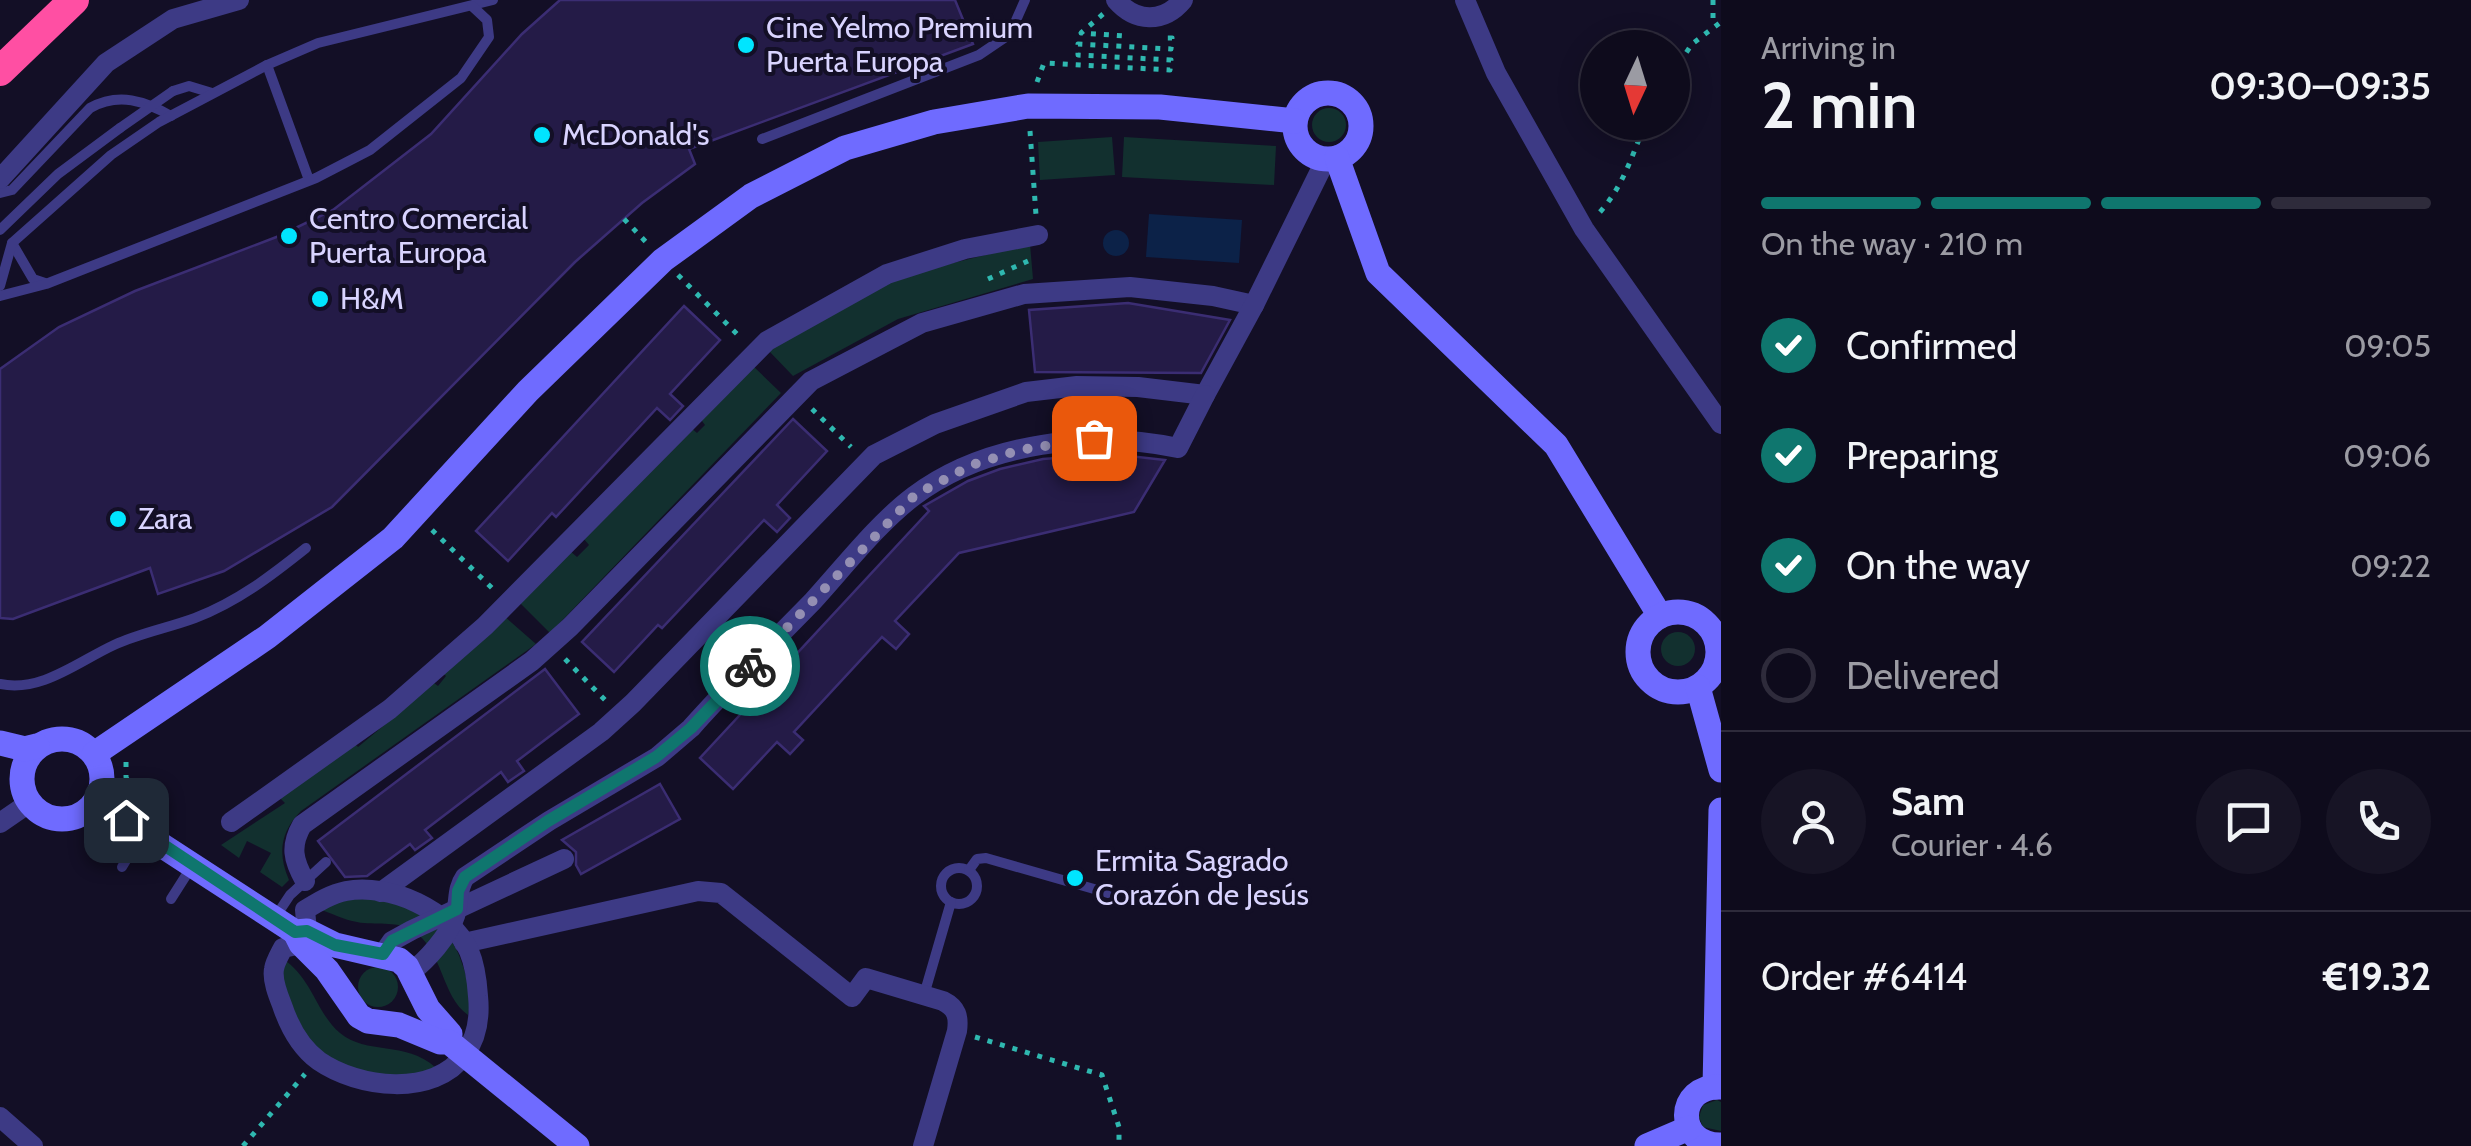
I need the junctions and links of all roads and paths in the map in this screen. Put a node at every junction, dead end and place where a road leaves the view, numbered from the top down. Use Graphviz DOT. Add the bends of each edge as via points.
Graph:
graph roads {
  1 [pos="74,0"];
  2 [pos="239,0"];
  3 [pos="493,0"];
  4 [pos="1024,0"];
  5 [pos="1183,0"];
  6 [pos="1465,0"];
  7 [pos="1713,0"];
  8 [pos="1116,1"];
  9 [pos="472,6"];
  10 [pos="1721,22"];
  11 [pos="1713,25"];
  12 [pos="1136,36"];
  13 [pos="1154,37"];
  14 [pos="1690,47"];
  15 [pos="267,65"];
  16 [pos="0,71"];
  17 [pos="212,92"];
  18 [pos="1028,106"];
  19 [pos="171,116"];
  20 [pos="1295,121"];
  21 [pos="762,139"];
  22 [pos="1640,140"];
  23 [pos="1331,158"];
  24 [pos="0,180"];
  25 [pos="309,180"];
  26 [pos="0,193"];
  27 [pos="1036,212"];
  28 [pos="1584,229"];
  29 [pos="0,230"];
  30 [pos="1038,235"];
  31 [pos="12,243"];
  32 [pos="46,284"];
  33 [pos="0,286"];
  34 [pos="688,286"];
  35 [pos="0,296"];
  36 [pos="1254,305"];
  37 [pos="755,352"];
  38 [pos="1204,395"];
  39 [pos="821,418"];
  40 [pos="1721,424"];
  41 [pos="866,462"];
  42 [pos="438,536"];
  43 [pos="306,548"];
  44 [pos="508,604"];
  45 [pos="1660,616"];
  46 [pos="1719,659"];
  47 [pos="578,672"];
  48 [pos="0,684"];
  49 [pos="1698,686"];
  50 [pos="620,714"];
  51 [pos="122,736"];
  52 [pos="0,743"];
  53 [pos="37,746"];
  54 [pos="94,754"];
  55 [pos="1721,770"];
  56 [pos="0,773"];
  57 [pos="26,797"];
  58 [pos="137,801"];
  59 [pos="95,802"];
  60 [pos="1721,810"];
  61 [pos="231,822"];
  62 [pos="0,824"];
  63 [pos="143,832"];
  64 [pos="564,859"];
  65 [pos="326,862"];
  66 [pos="193,864"];
  67 [pos="122,867"];
  68 [pos="968,870"];
  69 [pos="306,881"];
  70 [pos="381,892"];
  71 [pos="1108,893"];
  72 [pos="171,899"];
  73 [pos="950,902"];
  74 [pos="453,924"];
  75 [pos="294,931"];
  76 [pos="381,954"];
  77 [pos="411,975"];
  78 [pos="924,995"];
  79 [pos="346,998"];
  80 [pos="379,1022"];
  81 [pos="956,1032"];
  82 [pos="457,1048"];
  83 [pos="306,1073"];
  84 [pos="1718,1087"];
  85 [pos="0,1119"];
  86 [pos="1689,1128"];
  87 [pos="1721,1144"];
  88 [pos="10,1146"];
  89 [pos="33,1146"];
  90 [pos="243,1146"];
  91 [pos="578,1146"];
  92 [pos="923,1146"];
  93 [pos="1119,1146"];
  94 [pos="1647,1146"];
  1 -- 16 [label="highway"];
  2 -- 24 [label="street" via="173,19 106,63"];
  3 -- 9 [label="lane"];
  4 -- 21 [label="lane" via="1010,34 979,55"];
  5 -- 8 [label="street" via="1154,18 1127,12"];
  6 -- 28 [label="street" via="1496,73"];
  7 -- 11 [label="path"];
  8 -- 12 [label="path" via="1082,34"];
  9 -- 15 [label="lane" via="318,44"];
  9 -- 25 [label="lane" via="487,20 490,37 461,78 370,150"];
  10 -- 11 [label="path"];
  11 -- 14 [label="path"];
  13 -- 18 [label="path" via="1172,38 1171,49 1078,44 1078,56 1171,60 1170,70 1044,63"];
  15 -- 17 [label="lane"];
  15 -- 25 [label="lane"];
  17 -- 19 [label="lane"];
  17 -- 29 [label="lane, bridge" via="173,90 58,174"];
  18 -- 20 [label="street" via="1160,106"];
  18 -- 27 [label="path"];
  18 -- 51 [label="street" via="934,122 845,148 751,196 663,260 393,538 268,637"];
  19 -- 26 [label="lane" via="144,101 102,101 12,190"];
  19 -- 31 [label="lane" via="111,155"];
  20 -- 23 [label="street" via="1306,150"];
  20 -- 23 [label="street" via="1305,102 1324,92 1354,104 1360,136"];
  22 -- 28 [label="path" via="1616,194"];
  23 -- 36 [label="street"];
  23 -- 45 [label="street" via="1378,273 1556,445"];
  25 -- 32 [label="lane"];
  28 -- 40 [label="street"];
  30 -- 37 [label="street" via="886,274"];
  31 -- 32 [label="lane" via="34,280"];
  31 -- 33 [label="lane"];
  32 -- 35 [label="lane"];
  34 -- 37 [label="path"];
  36 -- 38 [label="street"];
  36 -- 69 [label="street" via="1130,287 1024,294 922,324 810,381 532,661 302,824 293,850"];
  37 -- 44 [label="street"];
  38 -- 41 [label="street" via="1138,387 1026,392 934,424"];
  38 -- 74 [label="street" via="1178,448 1123,439 1065,441 972,465 915,495 691,728 647,764 465,877"];
  39 -- 41 [label="path"];
  41 -- 50 [label="street"];
  42 -- 44 [label="path"];
  43 -- 48 [label="lane" via="256,588 198,617 118,643 39,683"];
  44 -- 61 [label="street" via="390,709"];
  45 -- 46 [label="street" via="1699,618 1716,639"];
  45 -- 49 [label="street" via="1638,646 1642,671 1673,692"];
  46 -- 49 [label="street"];
  47 -- 50 [label="path"];
  49 -- 55 [label="street"];
  50 -- 70 [label="street"];
  51 -- 54 [label="street"];
  51 -- 58 [label="path" via="129,750 126,777"];
  52 -- 53 [label="street"];
  53 -- 54 [label="street" via="74,740"];
  53 -- 57 [label="street" via="23,766"];
  54 -- 59 [label="street" via="102,778"];
  56 -- 57 [label="street"];
  57 -- 59 [label="street" via="62,819"];
  57 -- 62 [label="street"];
  59 -- 63 [label="street"];
  60 -- 84 [label="street"];
  63 -- 66 [label="street"];
  63 -- 67 [label="lane"];
  64 -- 74 [label="street"];
  65 -- 69 [label="lane"];
  66 -- 72 [label="lane"];
  66 -- 75 [label="street"];
  68 -- 71 [label="lane" via="986,858"];
  68 -- 73 [label="lane" via="952,869 941,881"];
  68 -- 73 [label="lane" via="978,883 974,898"];
  69 -- 75 [label="lane" via="290,895"];
  70 -- 74 [label="street"];
  70 -- 75 [label="street" via="324,898 305,910"];
  73 -- 78 [label="lane"];
  74 -- 76 [label="street" via="392,941"];
  74 -- 77 [label="street"];
  74 -- 78 [label="street" via="706,890 721,894 852,997 866,978"];
  74 -- 82 [label="street" via="477,980 480,1011 476,1033"];
  75 -- 76 [label="street"];
  75 -- 79 [label="street"];
  75 -- 82 [label="street" via="274,970 286,1017 317,1060 347,1076 406,1083 451,1069"];
  76 -- 77 [label="street" via="399,960"];
  76 -- 79 [label="street" via="350,967"];
  77 -- 80 [label="street" via="407,1008"];
  77 -- 82 [label="street"];
  78 -- 81 [label="street" via="954,1008"];
  79 -- 80 [label="street" via="358,1016"];
  80 -- 82 [label="street"];
  81 -- 92 [label="street"];
  81 -- 93 [label="path" via="1102,1075"];
  82 -- 91 [label="street"];
  83 -- 90 [label="path"];
  84 -- 86 [label="street" via="1689,1103"];
  85 -- 88 [label="street"];
  85 -- 89 [label="street"];
  86 -- 87 [label="street" via="1705,1144"];
  86 -- 94 [label="street"];
}
